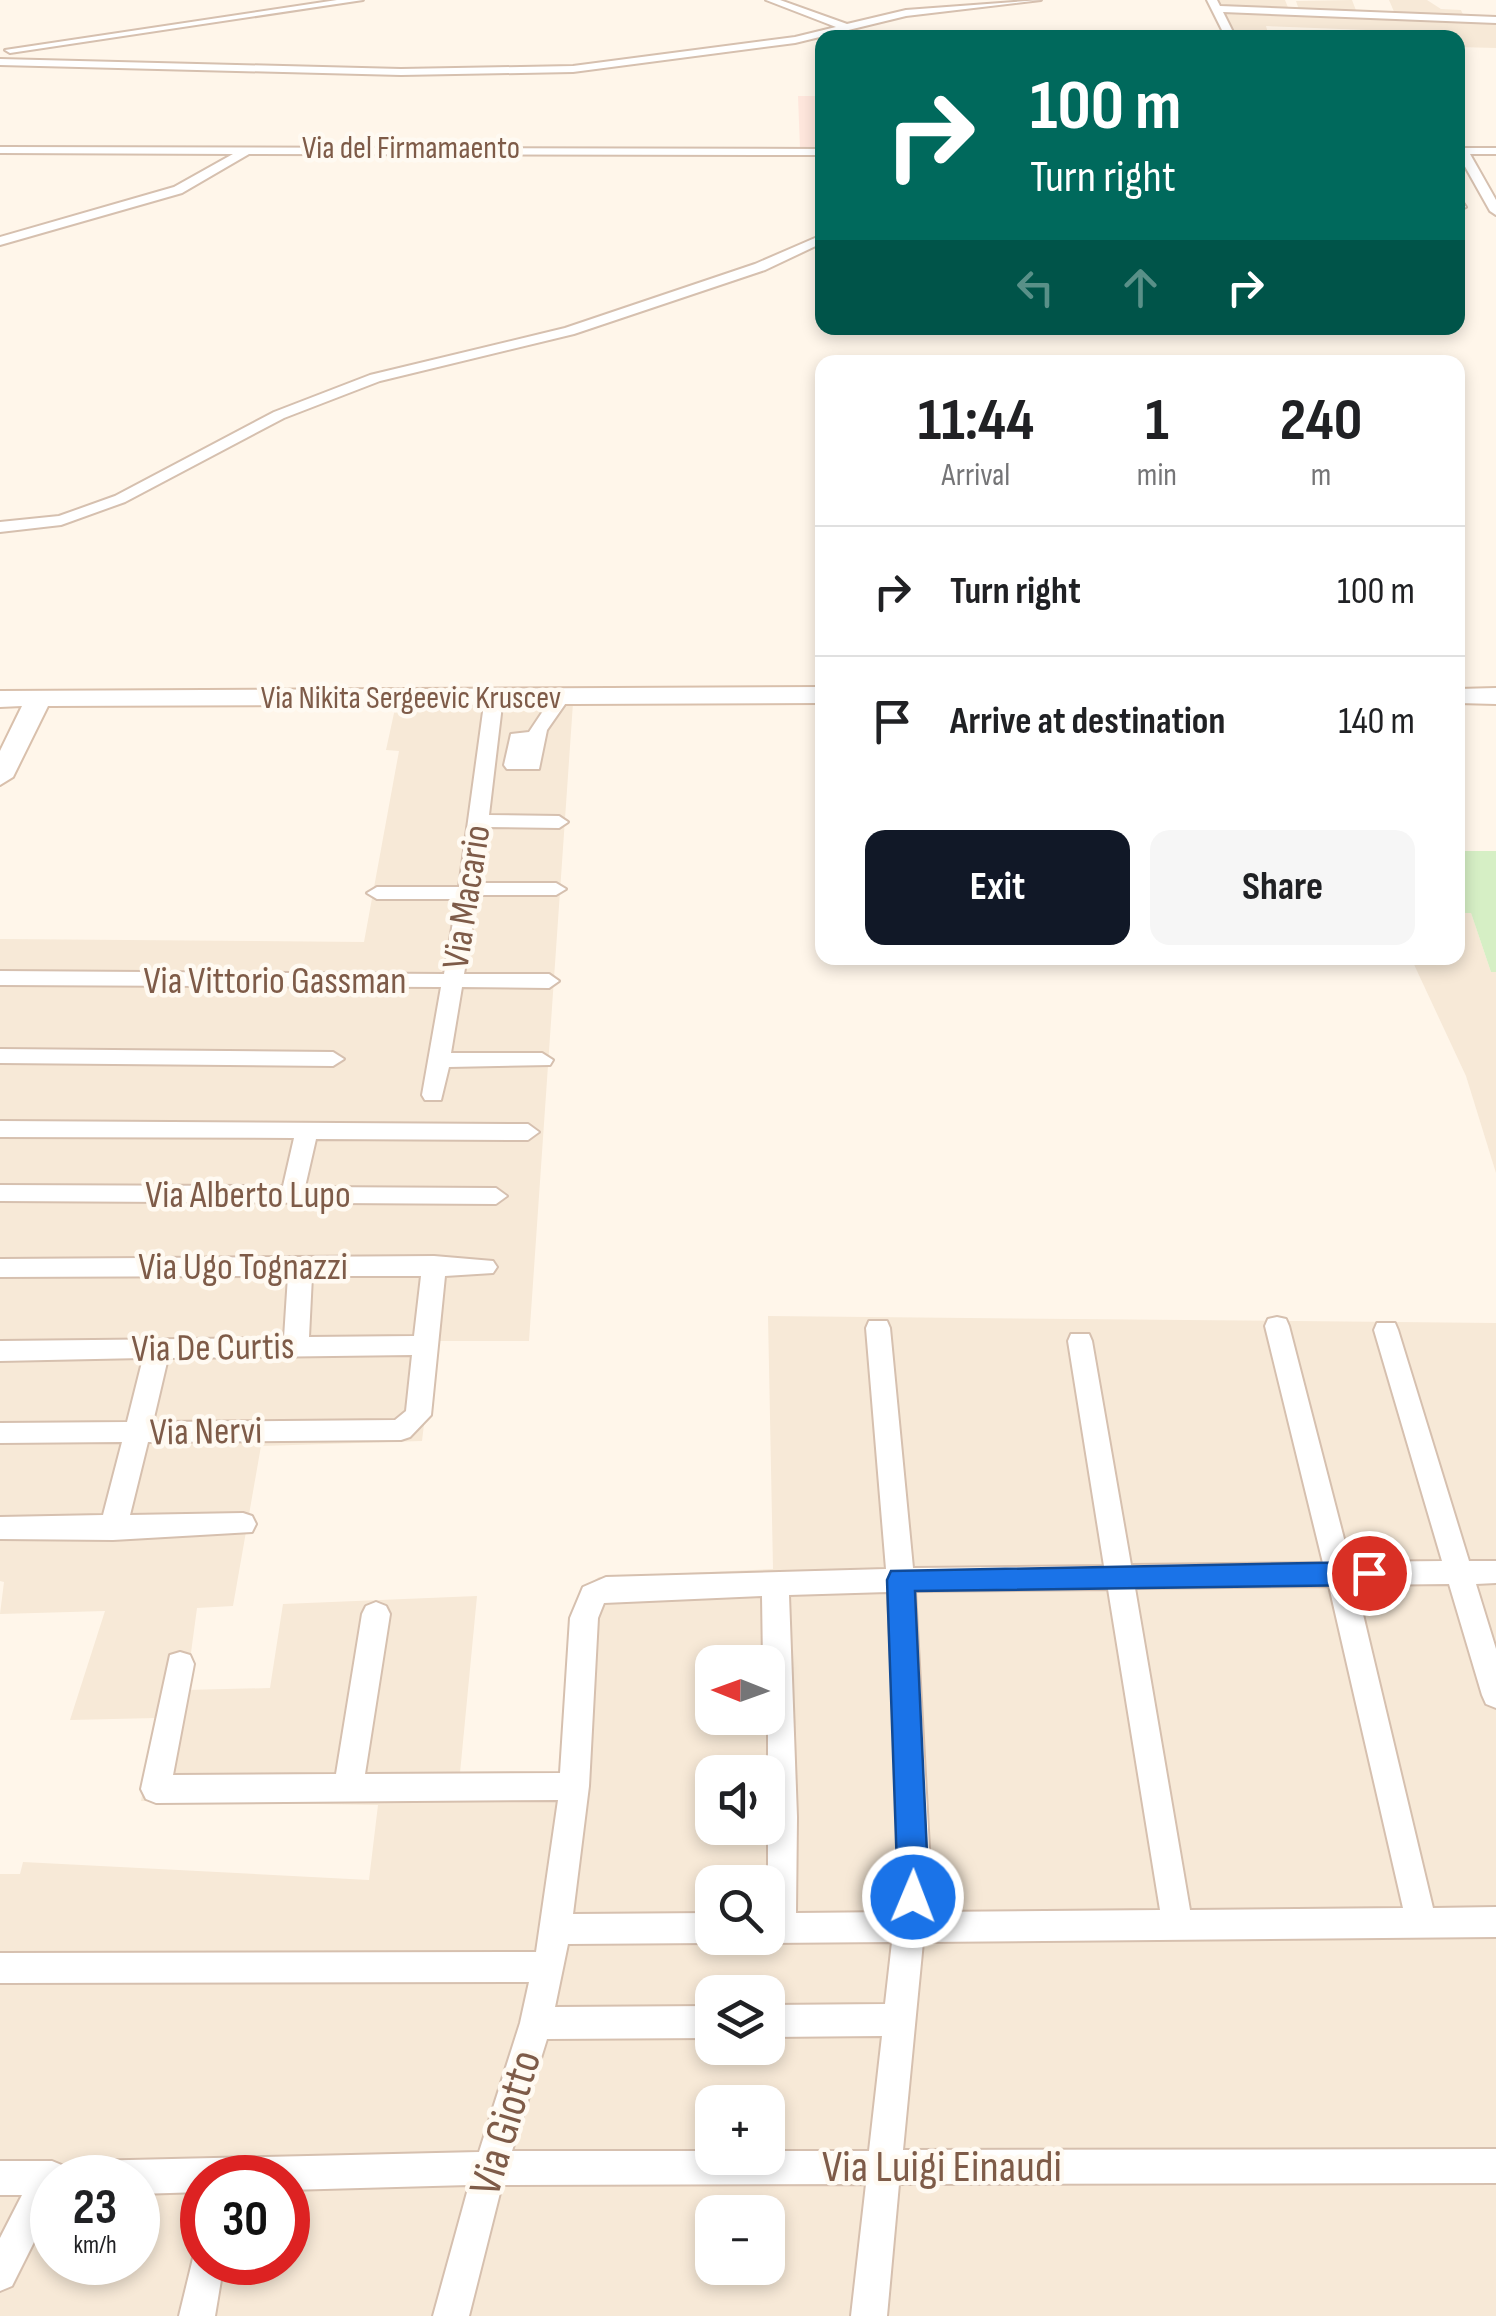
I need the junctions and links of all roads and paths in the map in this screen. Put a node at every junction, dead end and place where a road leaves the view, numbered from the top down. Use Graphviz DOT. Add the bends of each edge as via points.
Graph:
graph roads {
  1 [pos="358,0"];
  2 [pos="771,0"];
  3 [pos="1036,0"];
  4 [pos="1292,0"];
  5 [pos="1356,0"];
  6 [pos="1420,0"];
  7 [pos="1489,0"];
  8 [pos="1214,5"];
  9 [pos="1297,12"];
  10 [pos="1362,14"];
  11 [pos="1428,17"];
  12 [pos="1448,18"];
  13 [pos="1496,19"];
  14 [pos="1224,23"];
  15 [pos="850,29"];
  16 [pos="844,30"];
  17 [pos="1227,30"];
  18 [pos="1402,30"];
  19 [pos="1452,30"];
  20 [pos="1465,33"];
  21 [pos="1496,34"];
  22 [pos="815,35"];
  23 [pos="0,51"];
  24 [pos="0,62"];
  25 [pos="251,148"];
  26 [pos="0,150"];
  27 [pos="1496,151"];
  28 [pos="815,152"];
  29 [pos="1465,152"];
  30 [pos="1465,160"];
  31 [pos="1496,211"];
  32 [pos="0,240"];
  33 [pos="815,241"];
  34 [pos="0,527"];
  35 [pos="815,694"];
  36 [pos="561,696"];
  37 [pos="1465,696"];
  38 [pos="1496,696"];
  39 [pos="494,697"];
  40 [pos="0,699"];
  41 [pos="38,700"];
  42 [pos="485,761"];
  43 [pos="0,777"];
  44 [pos="479,821"];
  45 [pos="559,822"];
  46 [pos="556,889"];
  47 [pos="469,891"];
  48 [pos="377,893"];
  49 [pos="0,978"];
  50 [pos="454,982"];
  51 [pos="549,982"];
  52 [pos="0,1056"];
  53 [pos="333,1059"];
  54 [pos="440,1060"];
  55 [pos="542,1060"];
  56 [pos="433,1095"];
  57 [pos="0,1129"];
  58 [pos="306,1130"];
  59 [pos="528,1132"];
  60 [pos="0,1193"];
  61 [pos="292,1195"];
  62 [pos="496,1196"];
  63 [pos="434,1265"];
  64 [pos="301,1266"];
  65 [pos="486,1266"];
  66 [pos="0,1268"];
  67 [pos="1277,1326"];
  68 [pos="878,1328"];
  69 [pos="1386,1330"];
  70 [pos="1080,1341"];
  71 [pos="425,1345"];
  72 [pos="296,1347"];
  73 [pos="158,1349"];
  74 [pos="0,1351"];
  75 [pos="0,1434"];
  76 [pos="137,1434"];
  77 [pos="242,1524"];
  78 [pos="0,1528"];
  79 [pos="113,1529"];
  80 [pos="1460,1572"];
  81 [pos="1496,1572"];
  82 [pos="1339,1574"];
  83 [pos="1118,1576"];
  84 [pos="901,1580"];
  85 [pos="774,1584"];
  86 [pos="376,1614"];
  87 [pos="180,1664"];
  88 [pos="1496,1695"];
  89 [pos="574,1786"];
  90 [pos="348,1789"];
  91 [pos="779,1865"];
  92 [pos="1177,1922"];
  93 [pos="1421,1922"];
  94 [pos="1496,1922"];
  95 [pos="695,1928"];
  96 [pos="785,1928"];
  97 [pos="911,1928"];
  98 [pos="556,1929"];
  99 [pos="546,1967"];
  100 [pos="0,1968"];
  101 [pos="900,2020"];
  102 [pos="785,2021"];
  103 [pos="695,2022"];
  104 [pos="536,2023"];
  105 [pos="1496,2166"];
  106 [pos="490,2168"];
  107 [pos="884,2170"];
  108 [pos="310,2174"];
  109 [pos="0,2178"];
  110 [pos="30,2178"];
  111 [pos="30,2218"];
  112 [pos="0,2274"];
  113 [pos="203,2285"];
  114 [pos="197,2316"];
  115 [pos="451,2316"];
  116 [pos="869,2316"];
  1 -- 23 [label="street"];
  2 -- 15 [label="street"];
  3 -- 15 [label="street" via="906,13"];
  4 -- 9 [label="street"];
  5 -- 10 [label="street"];
  6 -- 11 [label="street"];
  7 -- 13 [label="street"];
  8 -- 9 [label="street"];
  8 -- 14 [label="street"];
  9 -- 10 [label="street"];
  10 -- 11 [label="street"];
  11 -- 12 [label="street"];
  12 -- 13 [label="street"];
  12 -- 19 [label="street"];
  14 -- 17 [label="street"];
  14 -- 18 [label="street"];
  15 -- 16 [label="street"];
  20 -- 21 [label="street"];
  22 -- 24 [label="street" via="650,62 537,71"];
  25 -- 26 [label="street, Via del Firmamaento"];
  25 -- 28 [label="street, Via del Firmamaento"];
  25 -- 32 [label="street" via="178,190"];
  27 -- 29 [label="street"];
  30 -- 31 [label="street"];
  33 -- 34 [label="street" via="760,267 584,326 375,378 279,415 120,500 61,520"];
  35 -- 36 [label="main road, Via Nikita Sergeevic Kruscev"];
  36 -- 39 [label="main road, Via Nikita Sergeevic Kruscev"];
  36 -- 42 [label="street" via="536,738 518,738 514,760"];
  37 -- 38 [label="main road"];
  39 -- 41 [label="main road, Via Nikita Sergeevic Kruscev"];
  39 -- 42 [label="street, Via Macario"];
  40 -- 41 [label="main road, Via Nikita Sergeevic Kruscev"];
  41 -- 43 [label="main road"];
  42 -- 44 [label="street, Via Macario"];
  44 -- 45 [label="street"];
  44 -- 47 [label="street, Via Macario"];
  46 -- 47 [label="street"];
  47 -- 48 [label="street"];
  47 -- 50 [label="street, Via Macario"];
  49 -- 50 [label="street, Via Vittorio Gassman"];
  50 -- 51 [label="street, Via Vittorio Gassman"];
  50 -- 54 [label="street, Via Macario"];
  52 -- 53 [label="street"];
  54 -- 55 [label="street"];
  54 -- 56 [label="street, Via Macario"];
  57 -- 58 [label="street"];
  58 -- 59 [label="street"];
  58 -- 61 [label="street"];
  60 -- 61 [label="street, Via Alberto Lupo"];
  61 -- 62 [label="street, Via Alberto Lupo"];
  63 -- 64 [label="street, Via Ugo Tognazzi"];
  63 -- 65 [label="street, Via Ugo Tognazzi"];
  63 -- 71 [label="street"];
  64 -- 66 [label="street, Via Ugo Tognazzi"];
  64 -- 72 [label="street"];
  67 -- 82 [label="street"];
  68 -- 84 [label="street"];
  69 -- 80 [label="street"];
  70 -- 83 [label="street"];
  71 -- 72 [label="street, Via De Curtis"];
  71 -- 76 [label="street, Via Nervi" via="418,1415 401,1430"];
  72 -- 73 [label="street, Via De Curtis"];
  73 -- 74 [label="street, Via De Curtis"];
  73 -- 76 [label="street"];
  75 -- 76 [label="street, Via Nervi"];
  76 -- 79 [label="street"];
  77 -- 79 [label="street"];
  78 -- 79 [label="street"];
  80 -- 81 [label="street"];
  80 -- 82 [label="street"];
  80 -- 88 [label="street"];
  82 -- 83 [label="street"];
  82 -- 93 [label="street"];
  83 -- 84 [label="street"];
  83 -- 92 [label="street"];
  84 -- 85 [label="street"];
  84 -- 97 [label="street" via="915,1866"];
  85 -- 89 [label="street, Via Giotto" via="606,1589 592,1595 584,1618"];
  85 -- 91 [label="street"];
  86 -- 90 [label="street"];
  87 -- 90 [label="street" via="156,1790"];
  89 -- 90 [label="street"];
  89 -- 98 [label="street, Via Giotto"];
  92 -- 93 [label="street"];
  92 -- 97 [label="street"];
  93 -- 94 [label="street"];
  95 -- 98 [label="street"];
  96 -- 97 [label="street"];
  97 -- 101 [label="street"];
  98 -- 99 [label="street, Via Giotto"];
  99 -- 100 [label="street"];
  99 -- 104 [label="street, Via Giotto"];
  101 -- 102 [label="street"];
  101 -- 107 [label="street"];
  103 -- 104 [label="street"];
  104 -- 106 [label="street, Via Giotto"];
  105 -- 107 [label="street, Via Luigi Einaudi"];
  106 -- 107 [label="street, Via Luigi Einaudi"];
  106 -- 108 [label="street, Via Luigi Einaudi"];
  106 -- 115 [label="street, Via Giotto"];
  107 -- 116 [label="street"];
  109 -- 110 [label="street"];
  111 -- 112 [label="street"];
  113 -- 114 [label="street"];
}
